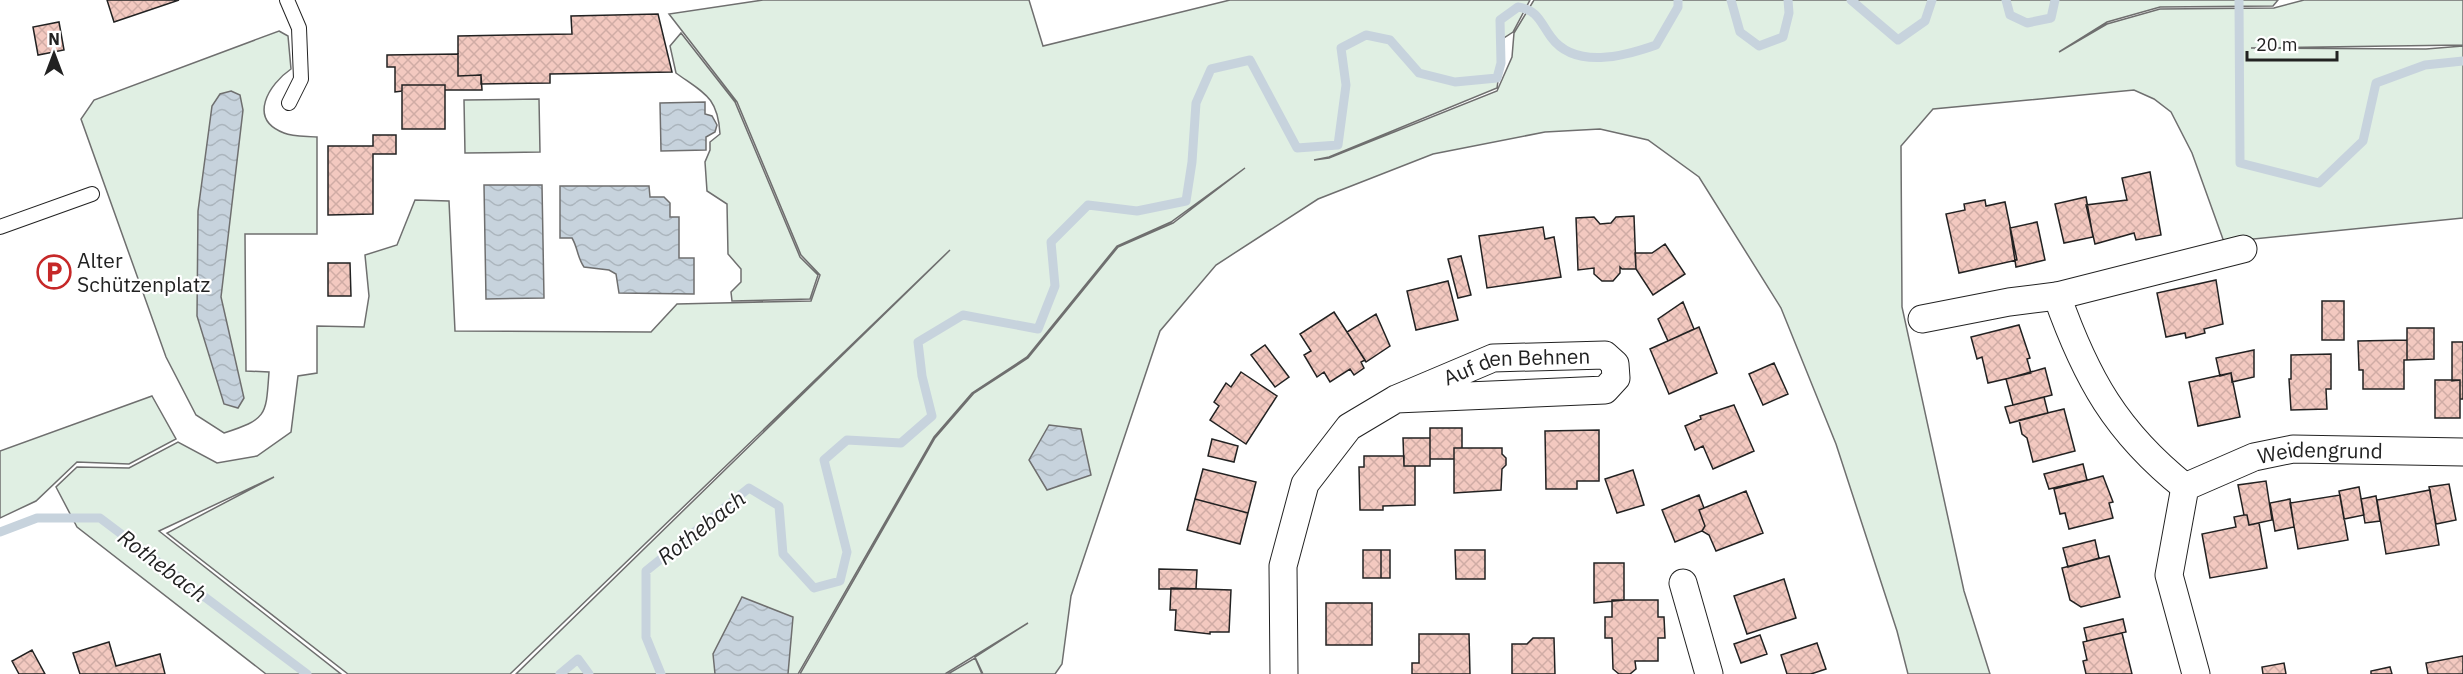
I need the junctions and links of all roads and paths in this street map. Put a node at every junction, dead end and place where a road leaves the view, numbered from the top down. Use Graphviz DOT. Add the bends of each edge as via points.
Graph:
graph roads {
  1 [pos="287,0"];
  2 [pos="290,104"];
  3 [pos="92,194"];
  4 [pos="0,227"];
  5 [pos="2243,249"];
  6 [pos="2057,296"];
  7 [pos="1922,319"];
  8 [pos="1396,399"];
  9 [pos="2463,452"];
  10 [pos="2185,487"];
  11 [pos="1683,583"];
  12 [pos="1284,674"];
  13 [pos="1709,674"];
  14 [pos="2196,674"];
  1 -- 2 [label="lane" via="299,28 301,79"];
  3 -- 4 [label="lane"];
  5 -- 6 [label="street"];
  6 -- 7 [label="street"];
  6 -- 10 [label="street" via="2084,366 2101,396 2153,462"];
  8 -- 8 [label="street, Auf den Behnen" via="1605,390 1616,378 1615,364 1605,355 1493,358"];
  8 -- 12 [label="street, Auf den Behnen" via="1349,427 1305,484 1283,566"];
  9 -- 10 [label="street, Weidengrund" via="2293,449 2254,457"];
  10 -- 14 [label="street" via="2169,574"];
  11 -- 13 [label="street"];
}
